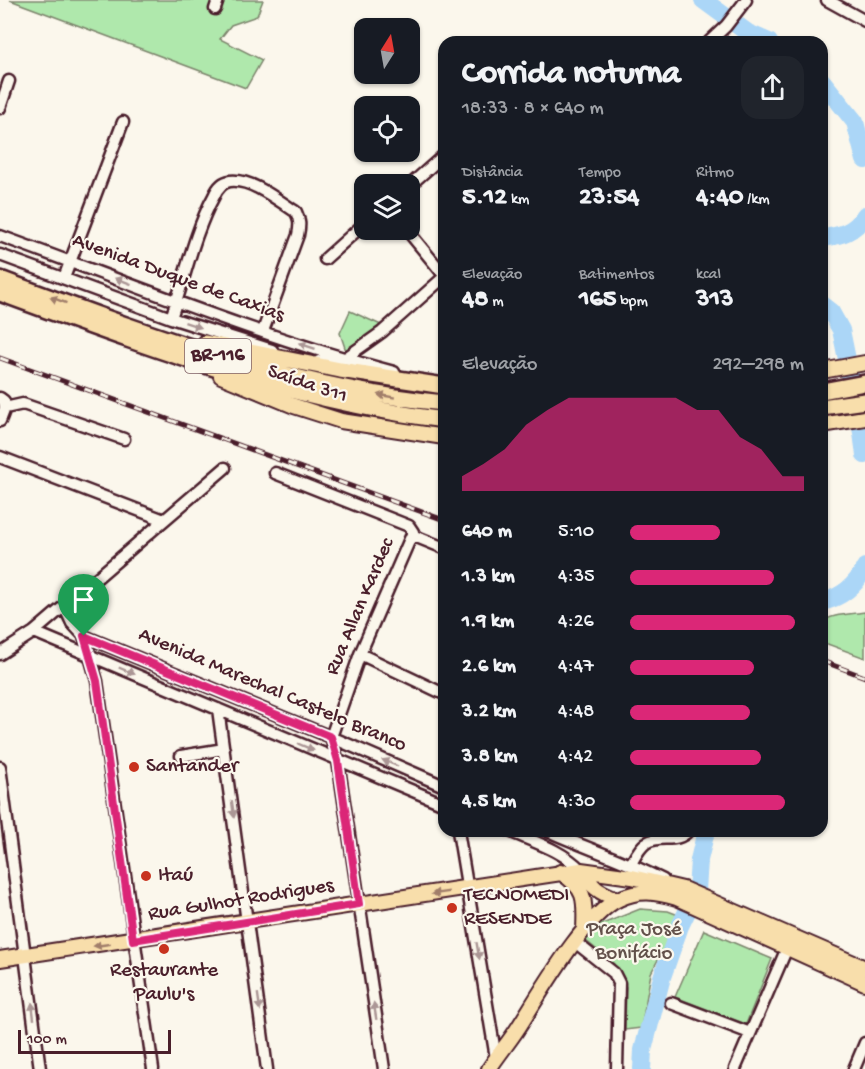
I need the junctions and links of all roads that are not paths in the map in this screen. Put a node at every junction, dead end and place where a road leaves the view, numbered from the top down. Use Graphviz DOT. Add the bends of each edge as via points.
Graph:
graph roads {
  1 [pos="827,0"];
  2 [pos="744,3"];
  3 [pos="865,21"];
  4 [pos="715,36"];
  5 [pos="9,81"];
  6 [pos="0,108"];
  7 [pos="123,122"];
  8 [pos="438,160"];
  9 [pos="420,176"];
  10 [pos="354,233"];
  11 [pos="0,236"];
  12 [pos="414,240"];
  13 [pos="0,255"];
  14 [pos="325,258"];
  15 [pos="72,262"];
  16 [pos="438,269"];
  17 [pos="64,278"];
  18 [pos="0,279"];
  19 [pos="438,281"];
  20 [pos="0,293"];
  21 [pos="177,301"];
  22 [pos="171,318"];
  23 [pos="263,331"];
  24 [pos="162,345"];
  25 [pos="344,359"];
  26 [pos="865,363"];
  27 [pos="828,369"];
  28 [pos="865,383"];
  29 [pos="438,384"];
  30 [pos="438,385"];
  31 [pos="828,390"];
  32 [pos="865,401"];
  33 [pos="438,402"];
  34 [pos="2,403"];
  35 [pos="828,407"];
  36 [pos="865,418"];
  37 [pos="438,419"];
  38 [pos="0,421"];
  39 [pos="829,424"];
  40 [pos="438,436"];
  41 [pos="124,439"];
  42 [pos="0,457"];
  43 [pos="225,468"];
  44 [pos="275,473"];
  45 [pos="164,520"];
  46 [pos="411,531"];
  47 [pos="438,545"];
  48 [pos="64,606"];
  49 [pos="34,632"];
  50 [pos="84,636"];
  51 [pos="0,654"];
  52 [pos="88,654"];
  53 [pos="360,654"];
  54 [pos="438,691"];
  55 [pos="218,709"];
  56 [pos="331,737"];
  57 [pos="224,748"];
  58 [pos="181,756"];
  59 [pos="338,761"];
  60 [pos="0,767"];
  61 [pos="438,783"];
  62 [pos="438,802"];
  63 [pos="459,837"];
  64 [pos="523,837"];
  65 [pos="562,837"];
  66 [pos="680,837"];
  67 [pos="631,864"];
  68 [pos="581,870"];
  69 [pos="560,872"];
  70 [pos="468,889"];
  71 [pos="677,891"];
  72 [pos="617,899"];
  73 [pos="359,904"];
  74 [pos="721,911"];
  75 [pos="249,922"];
  76 [pos="584,930"];
  77 [pos="133,940"];
  78 [pos="575,942"];
  79 [pos="787,948"];
  80 [pos="26,956"];
  81 [pos="0,959"];
  82 [pos="865,968"];
  83 [pos="865,983"];
  84 [pos="671,1003"];
  85 [pos="750,1033"];
  86 [pos="865,1043"];
  87 [pos="492,1064"];
  88 [pos="40,1069"];
  89 [pos="153,1069"];
  90 [pos="267,1069"];
  91 [pos="384,1069"];
  92 [pos="617,1069"];
  93 [pos="735,1069"];
  94 [pos="854,1069"];
  1 -- 3 [label="street"];
  2 -- 4 [label="street"];
  5 -- 6 [label="street"];
  7 -- 15 [label="street"];
  8 -- 9 [label="street"];
  10 -- 14 [label="street"];
  11 -- 15 [label="street, Avenida Duque de Caxias"];
  12 -- 16 [label="street"];
  13 -- 17 [label="street, Avenida Duque de Caxias"];
  15 -- 17 [label="street"];
  21 -- 15 [label="street, Avenida Duque de Caxias, one-way"];
  17 -- 22 [label="street, Avenida Duque de Caxias"];
  24 -- 18 [label="highway, BR-116, one-way"];
  19 -- 25 [label="street"];
  20 -- 24 [label="highway, BR-116"];
  21 -- 22 [label="street"];
  21 -- 23 [label="street, Avenida Duque de Caxias"];
  21 -- 23 [label="street" via="214,194 231,181 246,183 296,212 300,224"];
  22 -- 25 [label="street, Avenida Duque de Caxias, one-way" via="301,357"];
  25 -- 23 [label="street, Avenida Duque de Caxias, one-way"];
  24 -- 30 [label="highway" via="208,344"];
  33 -- 24 [label="highway, BR-116, one-way" via="314,382"];
  24 -- 37 [label="highway, BR-116" via="233,375 306,395"];
  24 -- 40 [label="main road, Saída 311" via="318,414"];
  25 -- 29 [label="street, Avenida Duque de Caxias"];
  26 -- 27 [label="main road"];
  28 -- 31 [label="highway"];
  32 -- 35 [label="highway"];
  34 -- 38 [label="street"];
  34 -- 41 [label="street" via="23,404"];
  36 -- 39 [label="main road"];
  42 -- 45 [label="street"];
  43 -- 45 [label="street"];
  44 -- 46 [label="street"];
  45 -- 48 [label="street"];
  46 -- 47 [label="street"];
  46 -- 53 [label="street, Rua Allan Kardec"];
  48 -- 49 [label="street"];
  48 -- 50 [label="street"];
  49 -- 51 [label="street"];
  49 -- 52 [label="street, Avenida Marechal Castelo Branco"];
  50 -- 52 [label="street"];
  50 -- 56 [label="street, Avenida Marechal Castelo Branco"];
  52 -- 55 [label="street, Avenida Marechal Castelo Branco, one-way"];
  52 -- 77 [label="street" via="97,681"];
  53 -- 54 [label="street"];
  53 -- 56 [label="street, Rua Allan Kardec"];
  55 -- 57 [label="street"];
  55 -- 59 [label="street, Avenida Marechal Castelo Branco, one-way"];
  56 -- 59 [label="street"];
  61 -- 56 [label="street, Avenida Marechal Castelo Branco, one-way"];
  57 -- 58 [label="street"];
  57 -- 75 [label="street, one-way"];
  59 -- 62 [label="street, Avenida Marechal Castelo Branco"];
  59 -- 73 [label="street"];
  60 -- 80 [label="street"];
  63 -- 70 [label="street"];
  64 -- 68 [label="street" via="571,859"];
  65 -- 67 [label="street"];
  66 -- 67 [label="street" via="648,842"];
  67 -- 71 [label="street"];
  68 -- 69 [label="main road, Rua Gulhot Rodrigues"];
  68 -- 71 [label="main road, Rua Gulhot Rodrigues"];
  68 -- 72 [label="main road" via="598,892"];
  69 -- 70 [label="main road, Rua Gulhot Rodrigues"];
  69 -- 76 [label="main road" via="580,890"];
  70 -- 73 [label="main road, Rua Gulhot Rodrigues, one-way"];
  70 -- 87 [label="street, one-way"];
  71 -- 72 [label="main road" via="645,891"];
  71 -- 74 [label="main road"];
  72 -- 76 [label="main road"];
  73 -- 75 [label="main road, Rua Gulhot Rodrigues"];
  91 -- 73 [label="street, one-way"];
  74 -- 79 [label="main road"];
  74 -- 82 [label="main road"];
  75 -- 77 [label="main road, Rua Gulhot Rodrigues"];
  75 -- 90 [label="street, one-way"];
  76 -- 78 [label="main road"];
  77 -- 80 [label="main road, Rua Gulhot Rodrigues, one-way"];
  77 -- 89 [label="street"];
  78 -- 87 [label="main road"];
  78 -- 92 [label="street" via="614,973 619,983"];
  79 -- 83 [label="main road"];
  79 -- 85 [label="street"];
  80 -- 81 [label="main road, Rua Gulhot Rodrigues"];
  88 -- 80 [label="street, one-way"];
  84 -- 85 [label="street"];
  85 -- 93 [label="street"];
  86 -- 94 [label="street"];
}
